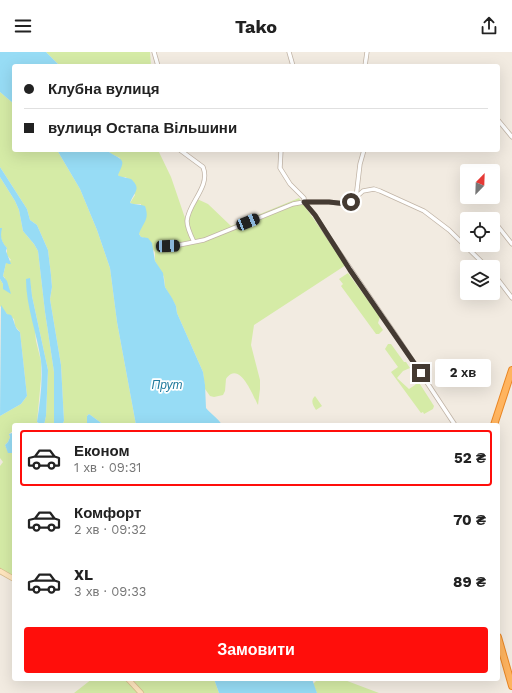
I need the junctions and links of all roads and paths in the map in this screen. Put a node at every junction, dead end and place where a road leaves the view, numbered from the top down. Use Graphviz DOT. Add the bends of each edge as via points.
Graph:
graph roads {
  1 [pos="154,52"];
  2 [pos="289,52"];
  3 [pos="367,52"];
  4 [pos="157,64"];
  5 [pos="292,64"];
  6 [pos="365,64"];
  7 [pos="500,123"];
  8 [pos="503,127"];
  9 [pos="500,128"];
  10 [pos="512,137"];
  11 [pos="183,152"];
  12 [pos="281,152"];
  13 [pos="363,152"];
  14 [pos="356,198"];
  15 [pos="304,202"];
  16 [pos="500,229"];
  17 [pos="194,242"];
  18 [pos="512,244"];
  19 [pos="168,246"];
  20 [pos="480,260"];
  21 [pos="500,282"];
  22 [pos="512,298"];
  23 [pos="512,370"];
  24 [pos="454,423"];
  25 [pos="495,423"];
  26 [pos="0,571"];
  27 [pos="12,578"];
  28 [pos="500,644"];
  29 [pos="130,681"];
  30 [pos="512,686"];
  31 [pos="141,693"];
  1 -- 4 [label="street"];
  2 -- 5 [label="street"];
  3 -- 6 [label="street"];
  7 -- 8 [label="street"];
  8 -- 9 [label="street"];
  8 -- 10 [label="street"];
  11 -- 17 [label="street" via="203,167 204,172 202,187 187,222"];
  12 -- 15 [label="street" via="280,168 290,184 304,198"];
  13 -- 14 [label="street"];
  14 -- 15 [label="street" via="347,204"];
  14 -- 20 [label="street" via="363,191 374,189 424,211"];
  15 -- 17 [label="street"];
  15 -- 24 [label="street"];
  16 -- 18 [label="street"];
  17 -- 19 [label="street"];
  21 -- 22 [label="street"];
  23 -- 25 [label="highway"];
  26 -- 27 [label="main road"];
  28 -- 30 [label="highway"];
  29 -- 31 [label="main road"];
}
